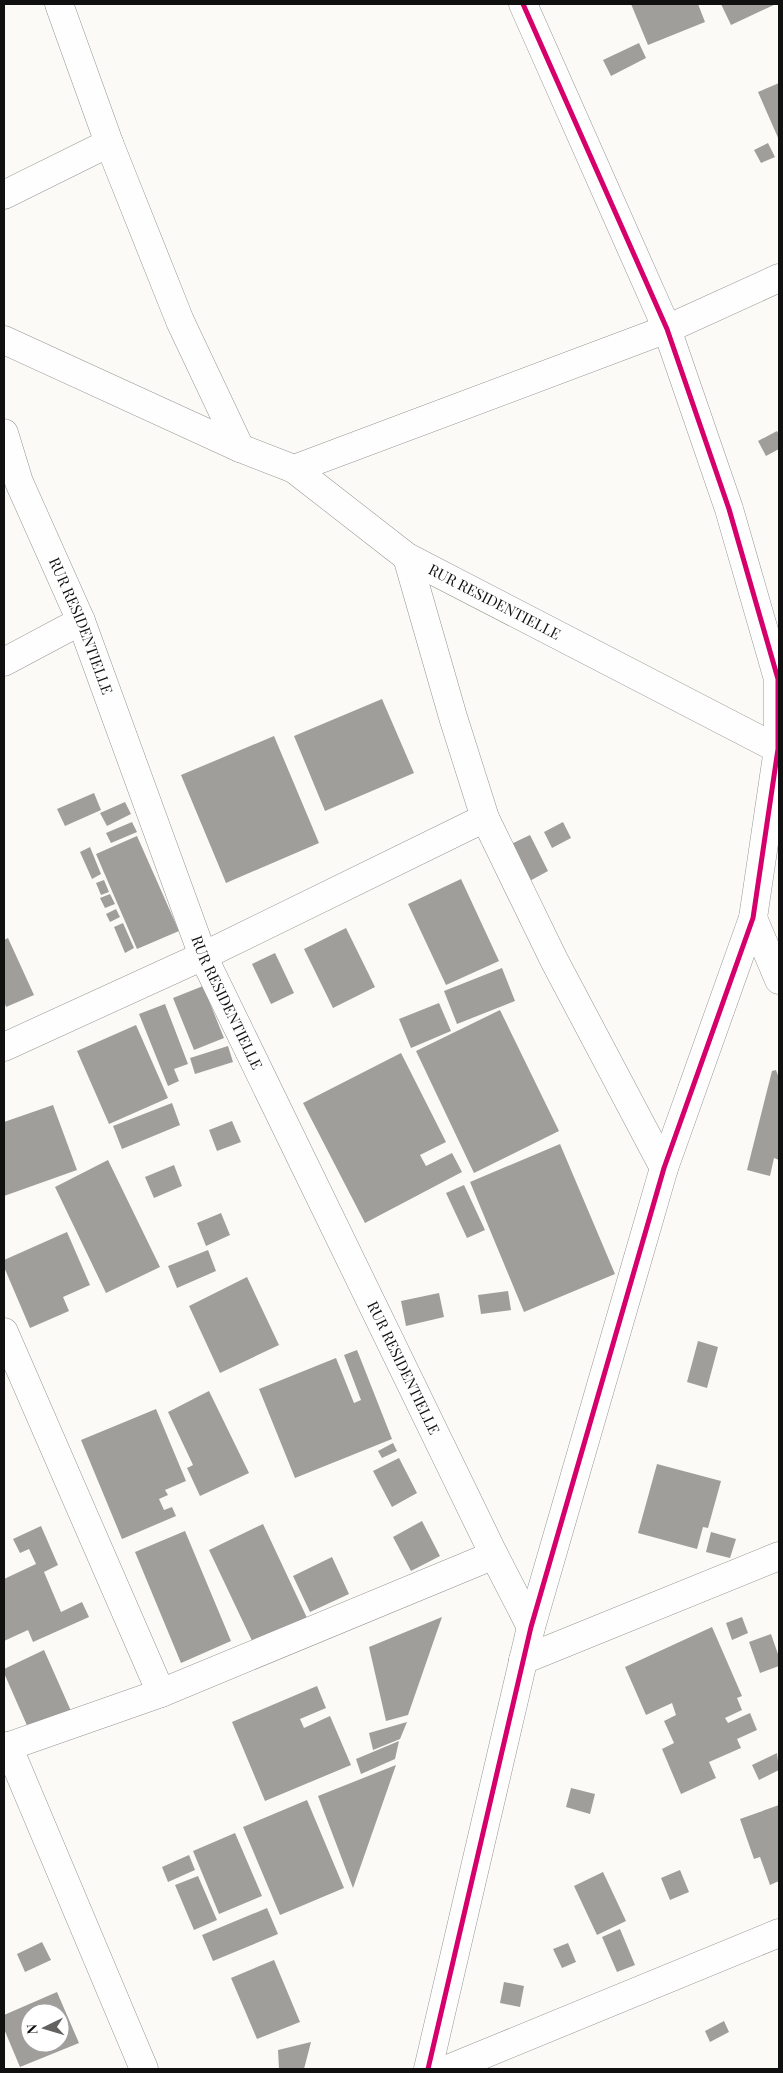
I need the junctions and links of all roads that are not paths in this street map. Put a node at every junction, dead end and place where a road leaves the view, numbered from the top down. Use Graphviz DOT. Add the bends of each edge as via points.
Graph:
graph roads {
  1 [pos="59,4"];
  2 [pos="523,4"];
  3 [pos="109,143"];
  4 [pos="4,195"];
  5 [pos="779,278"];
  6 [pos="667,329"];
  7 [pos="4,340"];
  8 [pos="4,433"];
  9 [pos="240,448"];
  10 [pos="294,470"];
  11 [pos="407,557"];
  12 [pos="81,621"];
  13 [pos="4,662"];
  14 [pos="779,678"];
  15 [pos="778,749"];
  16 [pos="485,818"];
  17 [pos="753,918"];
  18 [pos="203,956"];
  19 [pos="779,980"];
  20 [pos="4,1047"];
  21 [pos="664,1168"];
  22 [pos="4,1332"];
  23 [pos="13,1380"];
  24 [pos="494,1555"];
  25 [pos="779,1556"];
  26 [pos="531,1627"];
  27 [pos="523,1660"];
  28 [pos="161,1693"];
  29 [pos="6,1747"];
  30 [pos="779,1933"];
  31 [pos="144,2069"];
  32 [pos="428,2069"];
  33 [pos="448,2069"];
  1 -- 3 [label="street"];
  2 -- 6 [label="street"];
  3 -- 4 [label="street"];
  3 -- 9 [label="street" via="180,321"];
  5 -- 6 [label="street"];
  6 -- 10 [label="street"];
  6 -- 14 [label="street" via="729,509"];
  7 -- 9 [label="street, RUR RESIDENTIELLE"];
  8 -- 12 [label="street, RUR RESIDENTIELLE" via="19,482"];
  9 -- 10 [label="street, RUR RESIDENTIELLE"];
  10 -- 11 [label="street, RUR RESIDENTIELLE"];
  11 -- 15 [label="street, RUR RESIDENTIELLE"];
  11 -- 16 [label="street"];
  12 -- 13 [label="street"];
  12 -- 18 [label="street, RUR RESIDENTIELLE"];
  14 -- 15 [label="street"];
  15 -- 17 [label="street"];
  16 -- 18 [label="street"];
  16 -- 21 [label="street" via="554,960"];
  17 -- 19 [label="street"];
  17 -- 21 [label="street"];
  18 -- 20 [label="street"];
  18 -- 24 [label="street, RUR RESIDENTIELLE"];
  21 -- 26 [label="street"];
  22 -- 23 [label="street"];
  23 -- 28 [label="street"];
  24 -- 26 [label="street, RUR RESIDENTIELLE"];
  24 -- 28 [label="street"];
  25 -- 27 [label="street"];
  26 -- 27 [label="street"];
  27 -- 32 [label="street"];
  28 -- 29 [label="street"];
  29 -- 31 [label="street"];
  30 -- 33 [label="street"];
}
